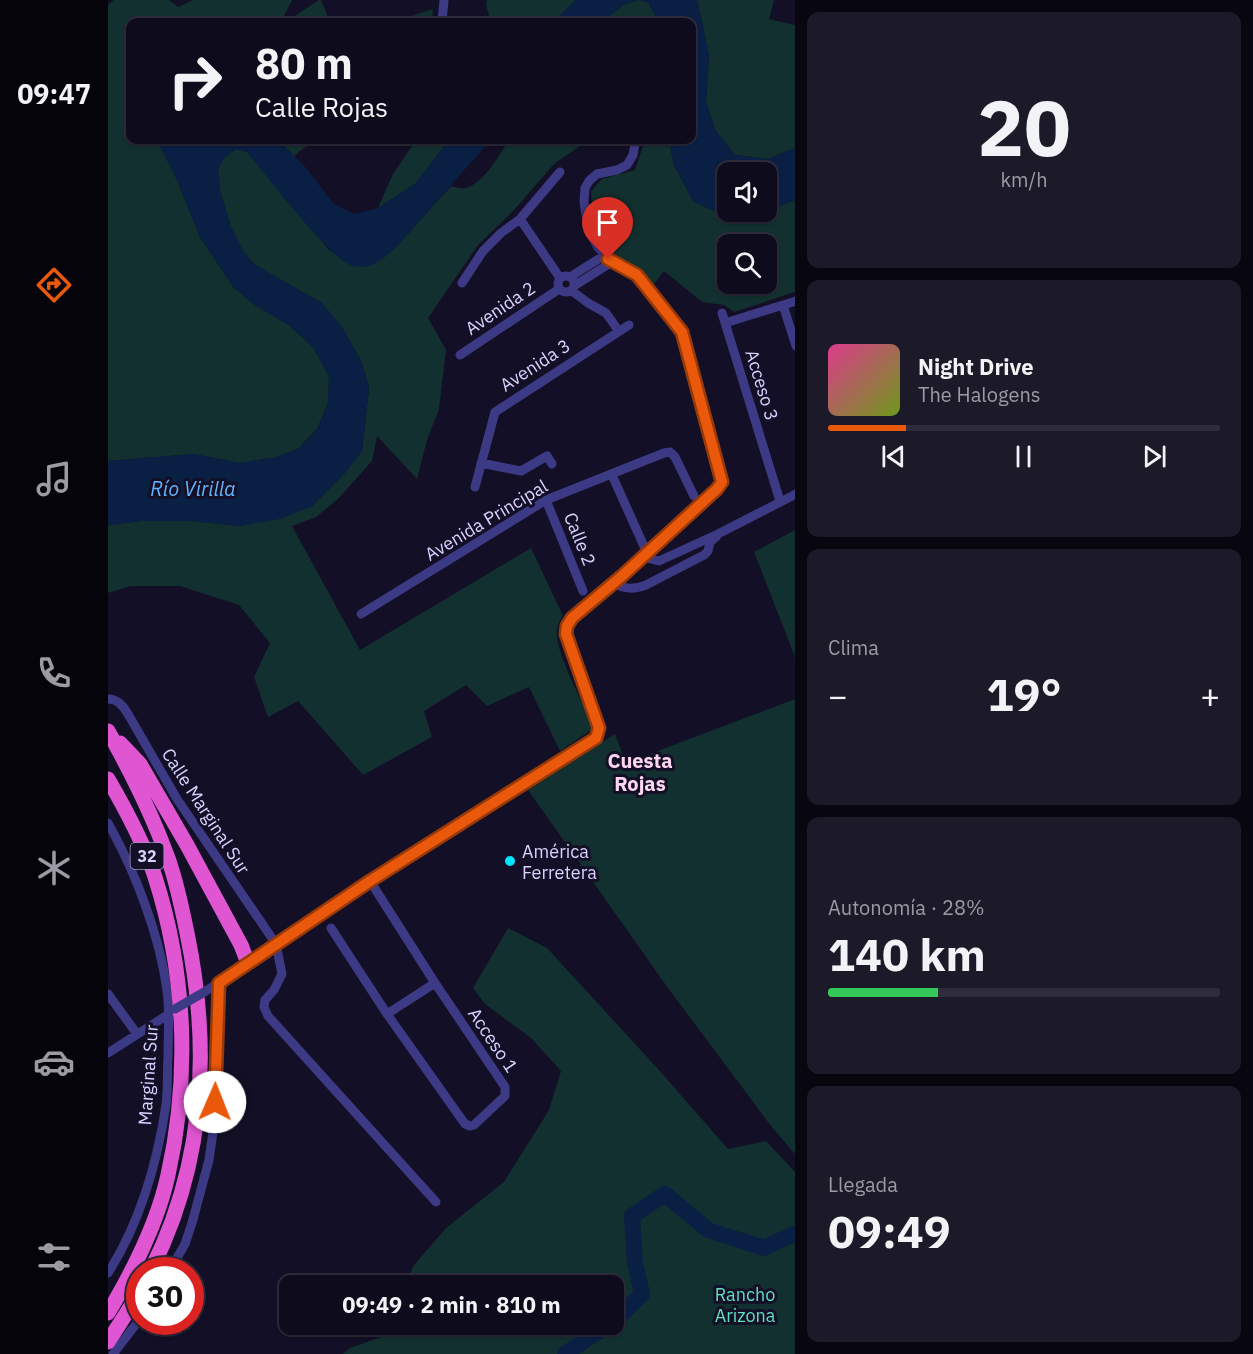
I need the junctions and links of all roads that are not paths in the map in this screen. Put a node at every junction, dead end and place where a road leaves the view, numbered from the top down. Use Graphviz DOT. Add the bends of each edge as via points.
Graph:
graph roads {
  1 [pos="444,0"];
  2 [pos="442,18"];
  3 [pos="635,144"];
  4 [pos="560,172"];
  5 [pos="520,219"];
  6 [pos="604,255"];
  7 [pos="612,262"];
  8 [pos="462,283"];
  9 [pos="569,283"];
  10 [pos="795,301"];
  11 [pos="783,305"];
  12 [pos="629,324"];
  13 [pos="618,330"];
  14 [pos="795,346"];
  15 [pos="460,355"];
  16 [pos="481,463"];
  17 [pos="552,464"];
  18 [pos="612,475"];
  19 [pos="475,487"];
  20 [pos="795,494"];
  21 [pos="694,496"];
  22 [pos="546,500"];
  23 [pos="780,501"];
  24 [pos="718,534"];
  25 [pos="645,555"];
  26 [pos="655,562"];
  27 [pos="663,576"];
  28 [pos="613,583"];
  29 [pos="583,591"];
  30 [pos="361,614"];
  31 [pos="108,699"];
  32 [pos="108,731"];
  33 [pos="108,779"];
  34 [pos="108,824"];
  35 [pos="370,881"];
  36 [pos="331,928"];
  37 [pos="276,945"];
  38 [pos="248,963"];
  39 [pos="219,983"];
  40 [pos="435,983"];
  41 [pos="108,994"];
  42 [pos="172,1012"];
  43 [pos="387,1014"];
  44 [pos="137,1034"];
  45 [pos="108,1053"];
  46 [pos="436,1202"];
  47 [pos="156,1257"];
  48 [pos="177,1257"];
  49 [pos="108,1273"];
  50 [pos="108,1313"];
  51 [pos="126,1314"];
  52 [pos="128,1335"];
  53 [pos="108,1342"];
  54 [pos="114,1354"];
  1 -- 2 [label="street"];
  3 -- 6 [label="street" via="627,165 597,174 585,188 588,229"];
  4 -- 5 [label="street"];
  5 -- 8 [label="street" via="483,251"];
  5 -- 9 [label="street"];
  6 -- 7 [label="street"];
  6 -- 9 [label="street"];
  7 -- 9 [label="street"];
  7 -- 25 [label="street" via="637,275 682,332 722,477 717,489"];
  9 -- 13 [label="street" via="588,303 606,313"];
  9 -- 15 [label="street, Avenida 2" via="566,293 559,289"];
  10 -- 11 [label="street"];
  11 -- 14 [label="street"];
  11 -- 23 [label="street, Acceso 3" via="724,318"];
  12 -- 13 [label="street, Avenida 3"];
  13 -- 16 [label="street, Avenida 3" via="495,412"];
  16 -- 17 [label="street" via="521,471 547,456"];
  16 -- 19 [label="street, Avenida 3"];
  18 -- 21 [label="street, Avenida Principal" via="667,452 675,457"];
  18 -- 22 [label="street, Avenida Principal"];
  18 -- 25 [label="street"];
  20 -- 23 [label="street"];
  22 -- 29 [label="street, Calle 2"];
  22 -- 30 [label="street, Avenida Principal"];
  23 -- 24 [label="street"];
  24 -- 26 [label="street"];
  24 -- 27 [label="street" via="704,555"];
  25 -- 26 [label="street"];
  25 -- 28 [label="street"];
  26 -- 27 [label="street"];
  27 -- 28 [label="street" via="636,588"];
  28 -- 35 [label="street" via="572,618 566,634 599,728 596,738"];
  31 -- 37 [label="street, Calle Marginal Sur" via="122,705 177,799"];
  32 -- 38 [label="highway" via="140,764 207,881"];
  32 -- 47 [label="highway, 32" via="144,797 169,859 192,953 202,1049 192,1152 178,1206"];
  33 -- 50 [label="highway, 32" via="140,838 155,877 177,976 183,1056 168,1177 138,1255"];
  34 -- 42 [label="street" via="144,901"];
  35 -- 37 [label="street"];
  35 -- 40 [label="street, Acceso 1"];
  36 -- 43 [label="street, Acceso 1"];
  37 -- 38 [label="street"];
  37 -- 46 [label="street" via="282,974 265,1000 268,1016"];
  38 -- 39 [label="street"];
  39 -- 42 [label="street, bridge"];
  39 -- 48 [label="street" via="214,1125 209,1160 192,1223"];
  40 -- 43 [label="street"];
  40 -- 43 [label="street, Acceso 1" via="506,1091 474,1125 465,1124"];
  41 -- 44 [label="street"];
  42 -- 44 [label="street"];
  42 -- 49 [label="street, Marginal Sur" via="166,1103 156,1157 138,1215"];
  44 -- 45 [label="street"];
  51 -- 53 [label="highway"];
  52 -- 54 [label="street"];
}
